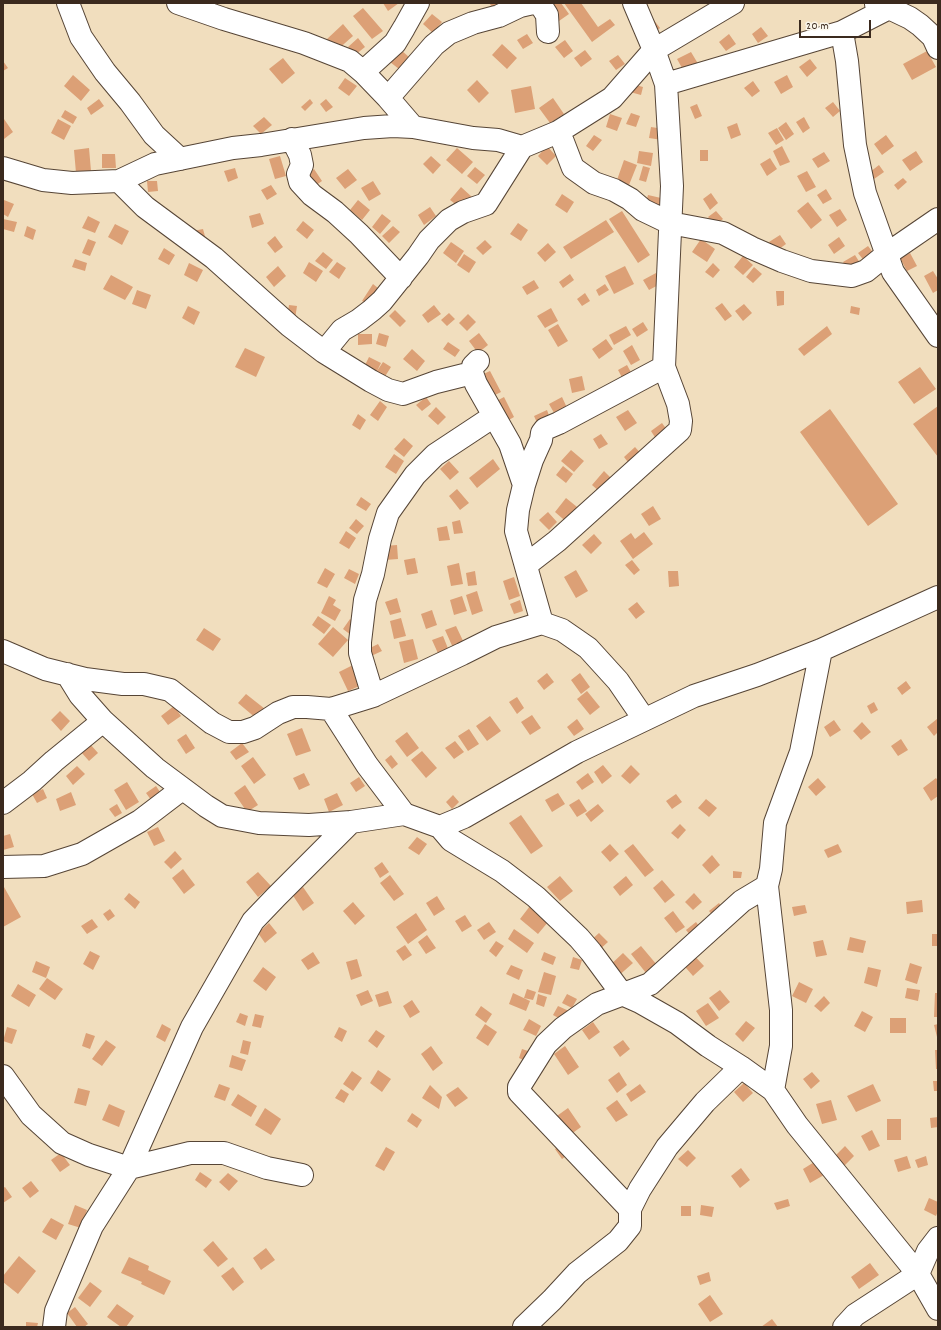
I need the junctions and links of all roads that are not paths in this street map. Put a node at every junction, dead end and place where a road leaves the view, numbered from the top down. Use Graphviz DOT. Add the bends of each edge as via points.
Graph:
graph roads {
  1 [pos="68,3"];
  2 [pos="178,3"];
  3 [pos="418,3"];
  4 [pos="634,3"];
  5 [pos="733,3"];
  6 [pos="881,6"];
  7 [pos="548,32"];
  8 [pos="842,32"];
  9 [pos="938,48"];
  10 [pos="654,50"];
  11 [pos="363,72"];
  12 [pos="666,84"];
  13 [pos="388,98"];
  14 [pos="413,127"];
  15 [pos="558,132"];
  16 [pos="292,139"];
  17 [pos="522,147"];
  18 [pos="180,159"];
  19 [pos="3,168"];
  20 [pos="119,181"];
  21 [pos="938,219"];
  22 [pos="670,223"];
  23 [pos="886,254"];
  24 [pos="400,278"];
  25 [pos="938,336"];
  26 [pos="324,352"];
  27 [pos="664,367"];
  28 [pos="494,416"];
  29 [pos="524,485"];
  30 [pos="526,565"];
  31 [pos="938,597"];
  32 [pos="542,624"];
  33 [pos="821,650"];
  34 [pos="3,651"];
  35 [pos="67,674"];
  36 [pos="373,696"];
  37 [pos="331,709"];
  38 [pos="644,719"];
  39 [pos="103,721"];
  40 [pos="182,789"];
  41 [pos="3,803"];
  42 [pos="404,814"];
  43 [pos="351,822"];
  44 [pos="440,827"];
  45 [pos="3,867"];
  46 [pos="767,886"];
  47 [pos="622,994"];
  48 [pos="741,1067"];
  49 [pos="3,1076"];
  50 [pos="773,1090"];
  51 [pos="130,1168"];
  52 [pos="302,1175"];
  53 [pos="630,1209"];
  54 [pos="938,1238"];
  55 [pos="918,1274"];
  56 [pos="938,1309"];
  57 [pos="54,1327"];
  58 [pos="524,1327"];
  59 [pos="844,1327"];
  1 -- 18 [label="street" via="81,37 105,72 154,135"];
  2 -- 11 [label="street" via="304,43 350,61"];
  3 -- 11 [label="street" via="395,43"];
  4 -- 10 [label="street"];
  5 -- 10 [label="street"];
  6 -- 8 [label="street"];
  6 -- 9 [label="street" via="920,25 932,37"];
  7 -- 13 [label="street" via="547,15 540,4 533,3 467,25 449,33 434,45"];
  8 -- 12 [label="street"];
  8 -- 23 [label="street" via="855,145 865,193"];
  10 -- 12 [label="street"];
  10 -- 15 [label="street" via="612,98"];
  11 -- 13 [label="street"];
  12 -- 22 [label="street" via="672,186"];
  13 -- 14 [label="street"];
  14 -- 16 [label="street" via="364,128"];
  14 -- 17 [label="street" via="498,140"];
  15 -- 17 [label="street"];
  15 -- 22 [label="street" via="573,168 594,183 614,190 643,210"];
  16 -- 18 [label="street"];
  16 -- 24 [label="street" via="302,165 298,174 300,182 359,234"];
  17 -- 24 [label="street" via="486,204 449,220 429,240"];
  18 -- 20 [label="street" via="155,164"];
  19 -- 20 [label="street" via="43,180 72,183"];
  20 -- 26 [label="street" via="145,207 214,258 271,310"];
  21 -- 23 [label="street"];
  22 -- 23 [label="street" via="723,233 782,261 811,271 852,276 866,271"];
  22 -- 27 [label="street"];
  23 -- 25 [label="street" via="894,272"];
  24 -- 26 [label="street" via="382,301 342,330"];
  26 -- 28 [label="street" via="371,381 403,394 475,367 476,384"];
  27 -- 29 [label="street" via="545,429"];
  27 -- 30 [label="street" via="678,404 680,430 557,541"];
  28 -- 29 [label="street" via="510,444"];
  28 -- 36 [label="street" via="427,462 415,474 388,513 365,600 360,642 360,653"];
  29 -- 30 [label="street" via="516,531"];
  30 -- 32 [label="street"];
  31 -- 33 [label="street"];
  32 -- 36 [label="street" via="496,637"];
  32 -- 38 [label="street" via="562,630 588,648 618,680"];
  33 -- 38 [label="street" via="694,696"];
  33 -- 46 [label="street" via="801,752 775,823"];
  34 -- 35 [label="street" via="45,669"];
  35 -- 37 [label="street" via="85,679 144,684 170,690 212,723 229,732 243,732 255,728 278,713 293,707"];
  35 -- 39 [label="street" via="80,695"];
  36 -- 37 [label="street"];
  37 -- 42 [label="street" via="366,765"];
  38 -- 44 [label="street" via="577,752 464,817"];
  39 -- 40 [label="street"];
  39 -- 41 [label="street"];
  40 -- 43 [label="street" via="222,816 242,820 309,826"];
  40 -- 45 [label="street" via="140,821 82,854 44,866"];
  42 -- 43 [label="street"];
  42 -- 44 [label="street"];
  43 -- 51 [label="street" via="253,921 192,1027"];
  44 -- 47 [label="street" via="451,840 502,871 536,897 591,952"];
  46 -- 47 [label="street" via="742,901 650,984"];
  46 -- 50 [label="street" via="781,1010 781,1046"];
  47 -- 48 [label="street" via="677,1023"];
  47 -- 53 [label="street" via="597,1004 563,1028 546,1044 521,1082 519,1092"];
  48 -- 50 [label="street"];
  48 -- 53 [label="street" via="705,1102 667,1147"];
  49 -- 51 [label="street" via="31,1115 62,1143 89,1156"];
  50 -- 55 [label="street" via="797,1125"];
  51 -- 52 [label="street" via="190,1153 224,1153 267,1168"];
  51 -- 57 [label="street" via="92,1226 56,1311"];
  53 -- 58 [label="street" via="630,1226 618,1241 577,1273"];
  54 -- 55 [label="street" via="928,1251"];
  55 -- 56 [label="street"];
  55 -- 59 [label="street" via="855,1315"];
}
